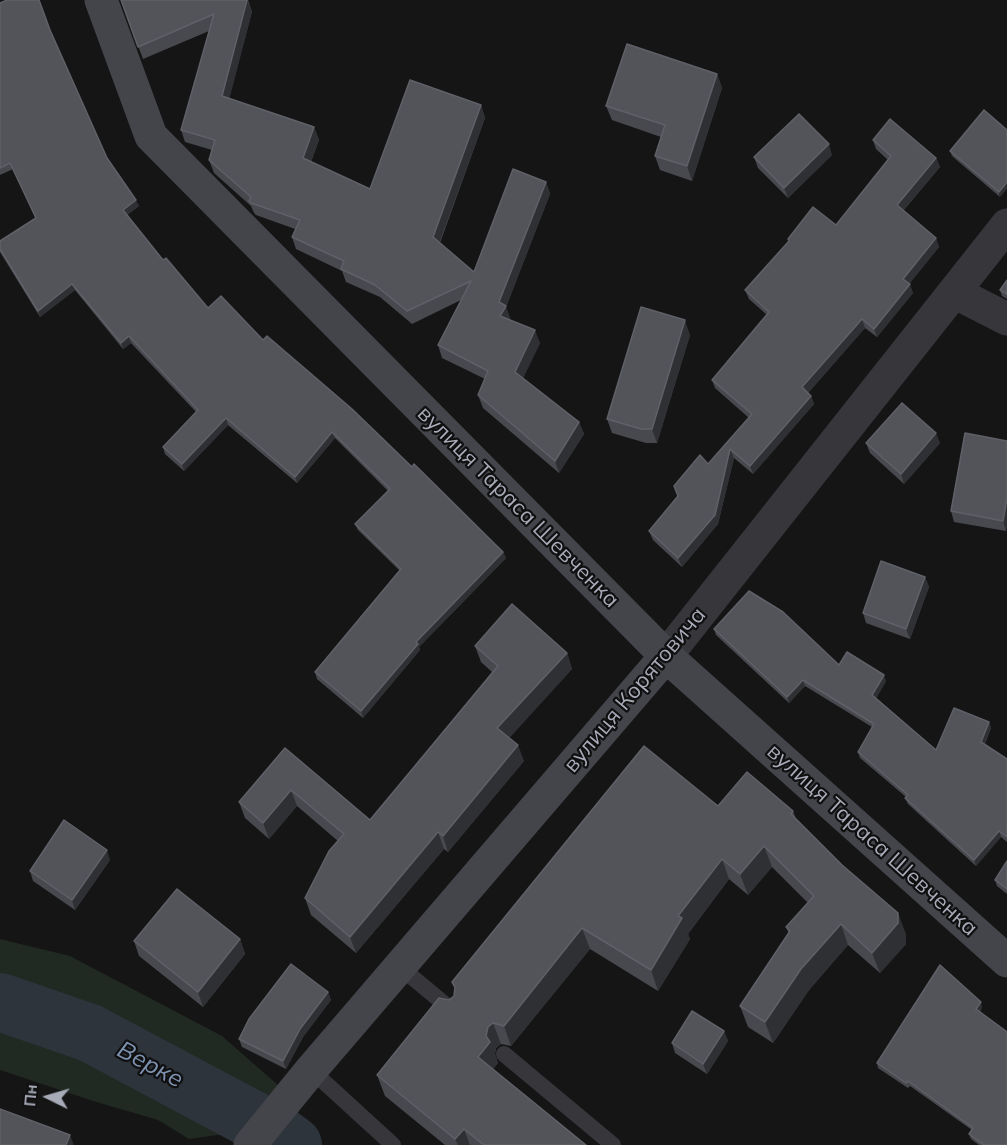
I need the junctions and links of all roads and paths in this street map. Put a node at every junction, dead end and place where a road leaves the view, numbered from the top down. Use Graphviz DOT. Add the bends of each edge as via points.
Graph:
graph roads {
  1 [pos="101,0"];
  2 [pos="1007,225"];
  3 [pos="954,292"];
  4 [pos="1007,319"];
  5 [pos="666,656"];
  6 [pos="1007,961"];
  7 [pos="400,967"];
  8 [pos="453,1011"];
  9 [pos="504,1054"];
  10 [pos="311,1070"];
  11 [pos="250,1145"];
  12 [pos="393,1145"];
  13 [pos="613,1145"];
  1 -- 5 [label="street, вулиця Тараса Шевченка" via="151,136"];
  2 -- 3 [label="street, вулиця Корятовича"];
  3 -- 4 [label="street"];
  3 -- 5 [label="street, вулиця Корятовича"];
  5 -- 6 [label="street, вулиця Тараса Шевченка"];
  5 -- 7 [label="street, вулиця Корятовича"];
  7 -- 8 [label="lane"];
  7 -- 10 [label="street, вулиця Корятовича"];
  9 -- 13 [label="lane"];
  10 -- 11 [label="street, вулиця Корятовича"];
  10 -- 12 [label="lane"];
}
